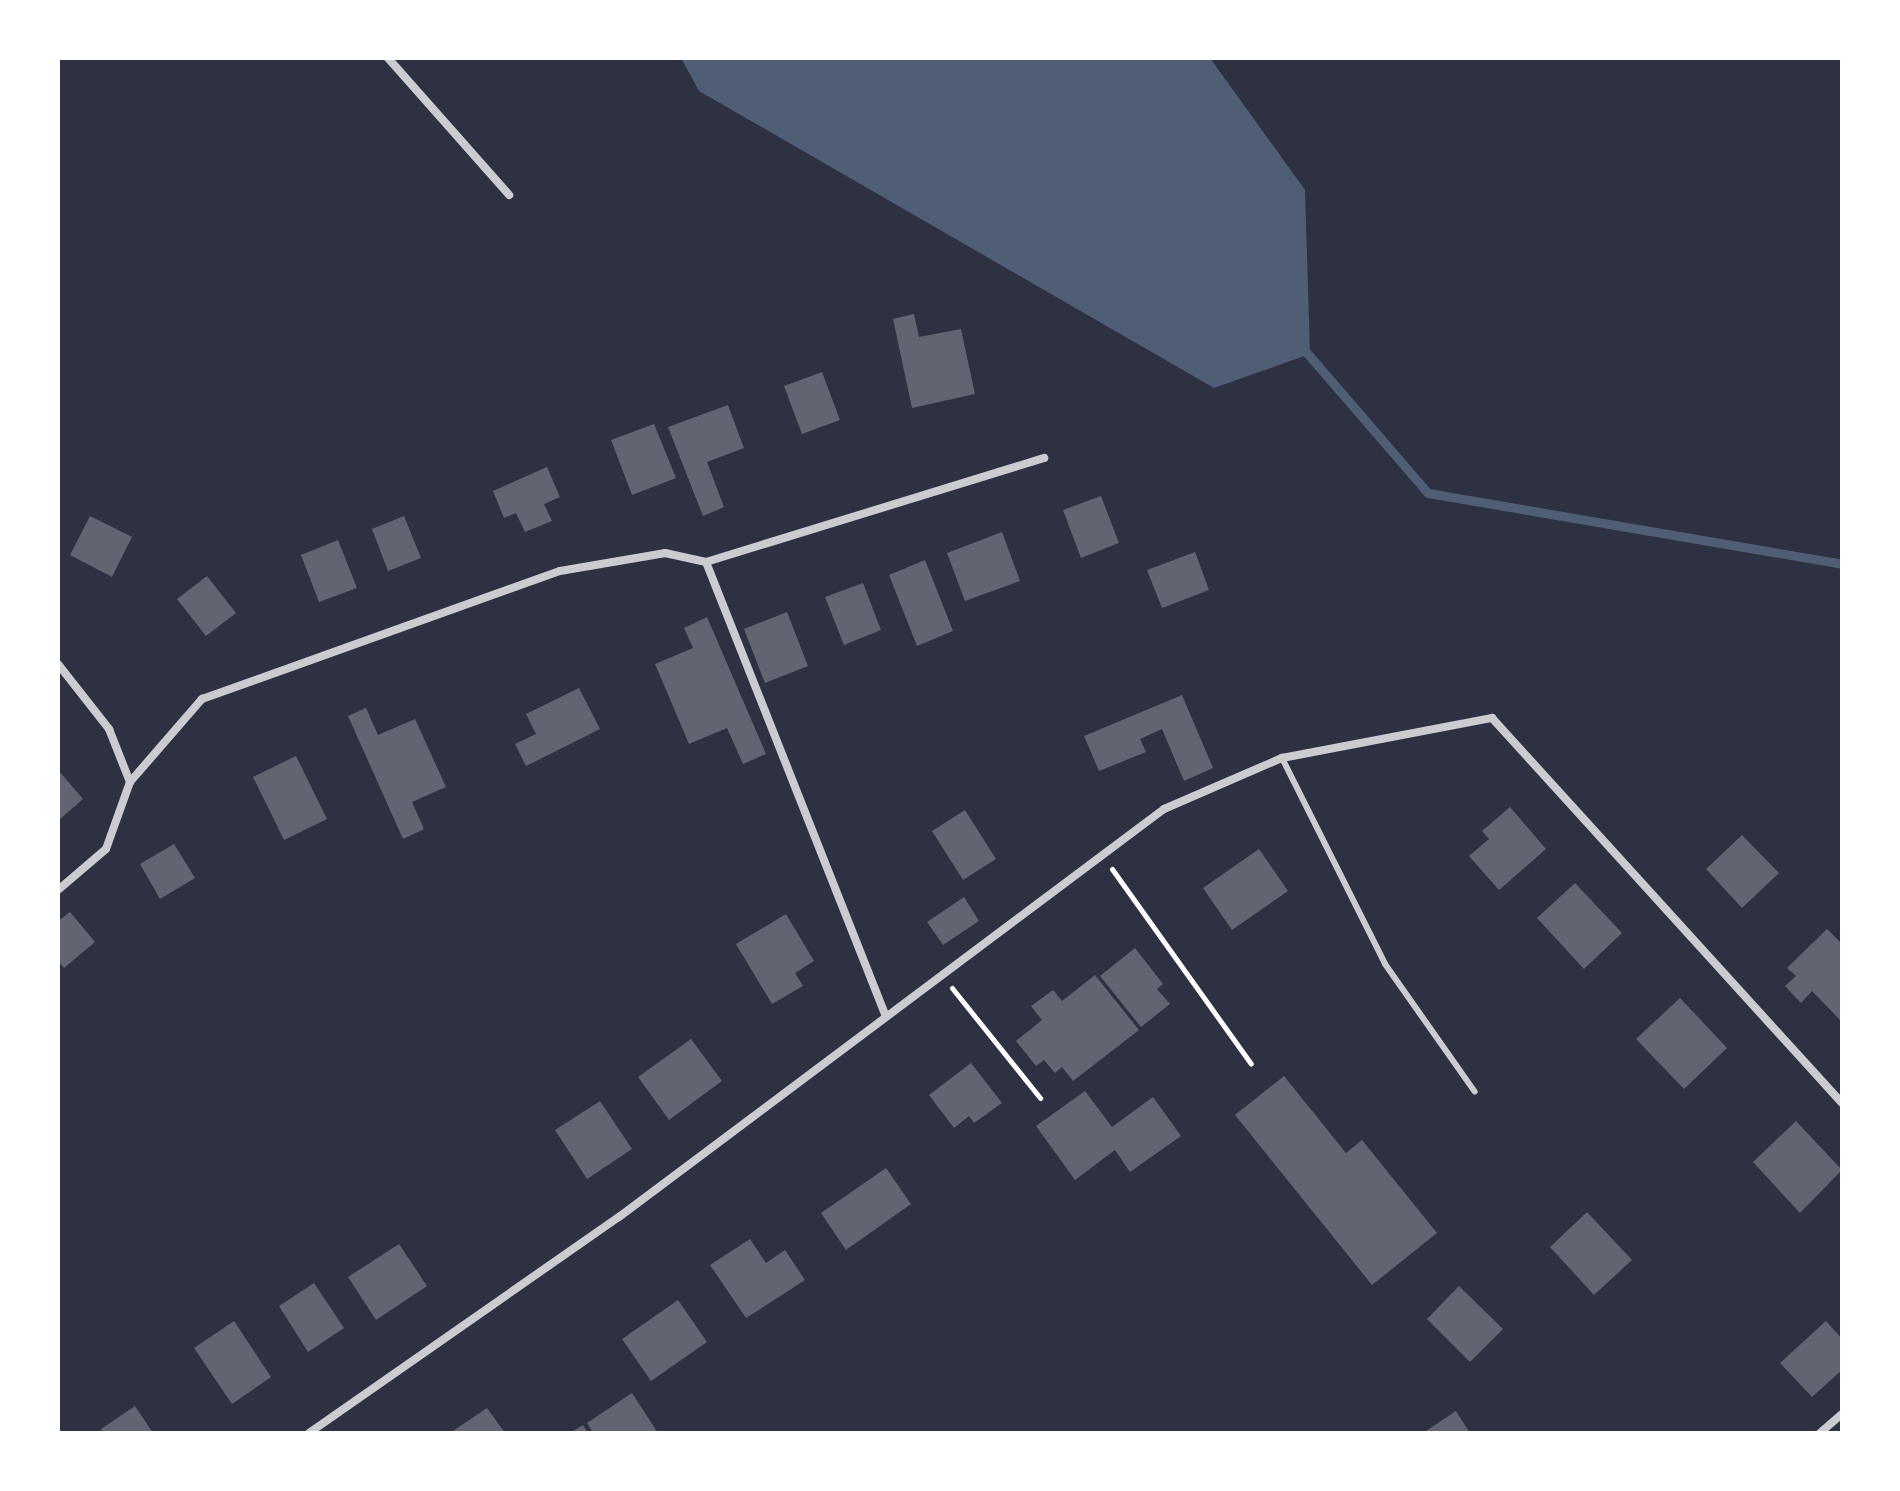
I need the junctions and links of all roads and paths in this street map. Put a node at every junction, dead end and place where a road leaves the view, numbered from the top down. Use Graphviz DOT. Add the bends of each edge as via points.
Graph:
graph roads {
  1 [pos="388,58"];
  2 [pos="509,195"];
  3 [pos="1044,458"];
  4 [pos="706,562"];
  5 [pos="58,664"];
  6 [pos="1282,758"];
  7 [pos="130,782"];
  8 [pos="1102,855"];
  9 [pos="58,890"];
  10 [pos="941,975"];
  11 [pos="886,1017"];
  12 [pos="1251,1064"];
  13 [pos="1475,1092"];
  14 [pos="1040,1098"];
  15 [pos="1842,1103"];
  16 [pos="1842,1414"];
  17 [pos="309,1433"];
  18 [pos="1820,1433"];
  1 -- 2 [label="street"];
  3 -- 4 [label="street"];
  4 -- 7 [label="street" via="665,553 560,571 202,699"];
  4 -- 11 [label="street"];
  5 -- 7 [label="street" via="109,729"];
  6 -- 8 [label="street" via="1164,809"];
  6 -- 13 [label="lane" via="1385,964"];
  6 -- 15 [label="street" via="1492,718"];
  7 -- 9 [label="street" via="106,849"];
  8 -- 10 [label="street"];
  8 -- 12 [label="path"];
  10 -- 11 [label="street"];
  10 -- 14 [label="path"];
  11 -- 17 [label="street" via="619,1217"];
  16 -- 18 [label="street"];
}
